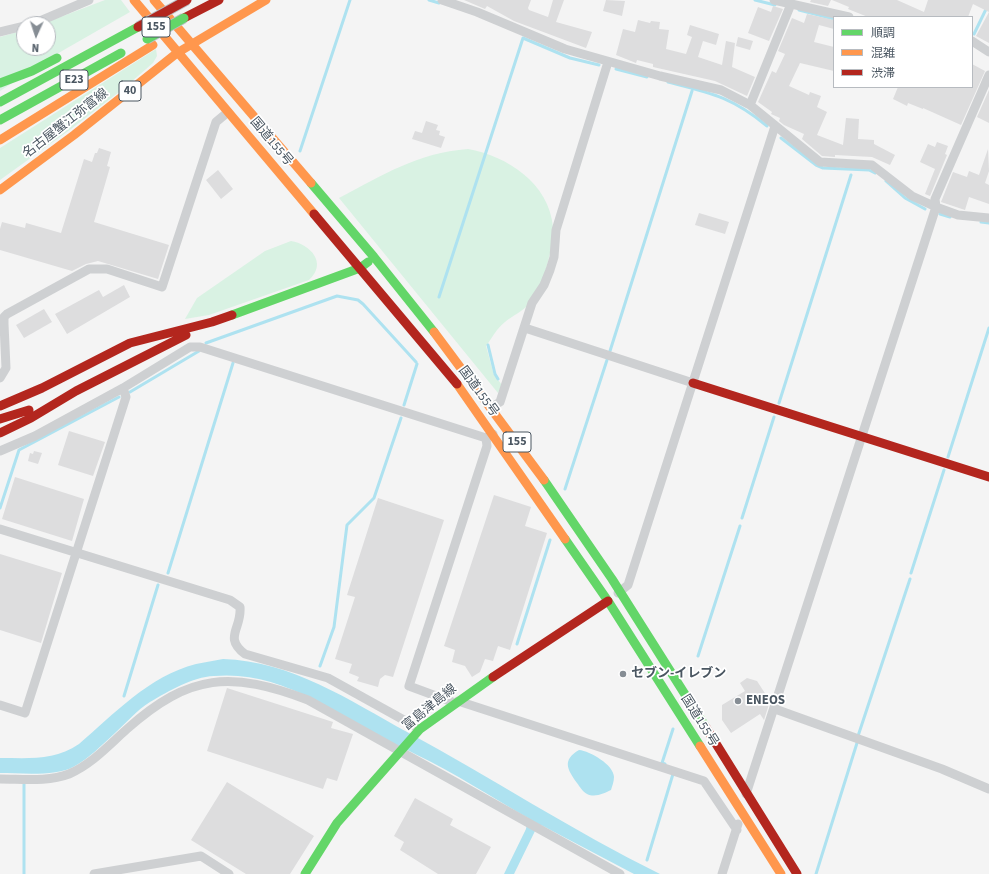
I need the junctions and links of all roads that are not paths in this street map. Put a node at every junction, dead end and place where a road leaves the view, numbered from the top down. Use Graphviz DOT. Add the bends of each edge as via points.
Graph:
graph roads {
  1 [pos="89,0"];
  2 [pos="134,0"];
  3 [pos="154,0"];
  4 [pos="168,0"];
  5 [pos="187,0"];
  6 [pos="218,0"];
  7 [pos="266,0"];
  8 [pos="442,0"];
  9 [pos="774,0"];
  10 [pos="791,4"];
  11 [pos="52,16"];
  12 [pos="845,16"];
  13 [pos="135,23"];
  14 [pos="16,28"];
  15 [pos="0,32"];
  16 [pos="150,42"];
  17 [pos="973,42"];
  18 [pos="190,44"];
  19 [pos="989,52"];
  20 [pos="177,53"];
  21 [pos="66,54"];
  22 [pos="608,62"];
  23 [pos="989,75"];
  24 [pos="0,83"];
  25 [pos="0,102"];
  26 [pos="750,105"];
  27 [pos="228,112"];
  28 [pos="0,120"];
  29 [pos="775,126"];
  30 [pos="0,140"];
  31 [pos="0,190"];
  32 [pos="936,208"];
  33 [pos="989,218"];
  34 [pos="374,257"];
  35 [pos="360,268"];
  36 [pos="212,322"];
  37 [pos="525,328"];
  38 [pos="66,375"];
  39 [pos="0,378"];
  40 [pos="693,383"];
  41 [pos="123,388"];
  42 [pos="76,391"];
  43 [pos="5,393"];
  44 [pos="0,406"];
  45 [pos="492,407"];
  46 [pos="0,419"];
  47 [pos="0,433"];
  48 [pos="489,436"];
  49 [pos="862,436"];
  50 [pos="0,451"];
  51 [pos="989,477"];
  52 [pos="0,529"];
  53 [pos="75,553"];
  54 [pos="620,591"];
  55 [pos="608,601"];
  56 [pos="456,702"];
  57 [pos="0,705"];
  58 [pos="775,710"];
  59 [pos="420,729"];
  60 [pos="399,752"];
  61 [pos="0,779"];
  62 [pos="989,789"];
  63 [pos="746,794"];
  64 [pos="742,812"];
  65 [pos="736,830"];
  66 [pos="94,874"];
  67 [pos="230,874"];
  68 [pos="305,874"];
  69 [pos="620,874"];
  70 [pos="722,874"];
  71 [pos="781,874"];
  72 [pos="796,874"];
  1 -- 11 [label="street"];
  2 -- 20 [label="main road, 国道155号 / 155"];
  3 -- 18 [label="main road, 国道155号 / 155"];
  4 -- 13 [label="main road"];
  5 -- 13 [label="main road, E23, bridge"];
  6 -- 16 [label="main road, E23, bridge" via="184,18"];
  7 -- 18 [label="main road, 名古屋蟹江弥富線 / 40"];
  8 -- 22 [label="street" via="565,49"];
  9 -- 10 [label="street"];
  10 -- 12 [label="street"];
  10 -- 26 [label="street"];
  13 -- 25 [label="main road, E23"];
  14 -- 15 [label="street"];
  16 -- 28 [label="main road, E23"];
  16 -- 30 [label="main road"];
  17 -- 19 [label="street"];
  18 -- 20 [label="main road, 名古屋蟹江弥富線 / 40"];
  18 -- 34 [label="main road, 国道155号 / 155"];
  20 -- 27 [label="main road, 国道155号 / 155"];
  20 -- 31 [label="main road, 名古屋蟹江弥富線 / 40"];
  21 -- 24 [label="main road"];
  22 -- 26 [label="street" via="720,90"];
  22 -- 37 [label="street" via="556,230 554,257 550,270 532,304"];
  23 -- 32 [label="street" via="936,199"];
  26 -- 29 [label="street"];
  27 -- 35 [label="main road, 国道155号 / 155"];
  27 -- 39 [label="street" via="216,122 162,287 107,269 89,269 7,314 4,317 6,368"];
  29 -- 32 [label="street" via="820,162 872,165 912,196"];
  29 -- 40 [label="street"];
  32 -- 33 [label="street" via="958,215"];
  32 -- 49 [label="street"];
  34 -- 35 [label="main road"];
  34 -- 45 [label="main road, 国道155号 / 155"];
  35 -- 36 [label="main road"];
  35 -- 48 [label="main road, 国道155号 / 155" via="460,388"];
  36 -- 38 [label="main road" via="130,343"];
  36 -- 42 [label="main road"];
  37 -- 40 [label="street"];
  37 -- 45 [label="street" via="500,402"];
  38 -- 43 [label="main road"];
  38 -- 44 [label="main road"];
  40 -- 49 [label="main road"];
  40 -- 54 [label="street" via="628,585"];
  41 -- 48 [label="street" via="190,347 200,347"];
  41 -- 50 [label="street" via="35,436"];
  41 -- 53 [label="street" via="126,397"];
  42 -- 46 [label="main road"];
  42 -- 47 [label="main road"];
  45 -- 54 [label="main road, 国道155号 / 155" via="550,486"];
  48 -- 55 [label="main road, 国道155号 / 155"];
  48 -- 56 [label="street" via="408,686"];
  49 -- 51 [label="main road"];
  49 -- 58 [label="street"];
  52 -- 53 [label="street"];
  53 -- 57 [label="street" via="25,713"];
  53 -- 59 [label="street" via="235,603 240,607 241,614 234,641 236,647 245,654 328,678"];
  54 -- 55 [label="street"];
  54 -- 63 [label="main road, 国道155号 / 155"];
  55 -- 56 [label="main road, 富島津島線"];
  55 -- 64 [label="main road, 国道155号 / 155"];
  56 -- 59 [label="main road, 富島津島線"];
  56 -- 65 [label="street" via="704,780"];
  58 -- 62 [label="street" via="942,769"];
  58 -- 63 [label="street"];
  59 -- 60 [label="main road, 富島津島線"];
  60 -- 61 [label="street" via="308,700 276,689 228,681 183,690 147,711 93,760 74,772 47,779"];
  60 -- 68 [label="main road, 富島津島線" via="337,823"];
  60 -- 69 [label="street"];
  63 -- 72 [label="main road, 国道155号 / 155"];
  64 -- 65 [label="street"];
  64 -- 71 [label="main road, 国道155号 / 155"];
  65 -- 70 [label="street"];
  66 -- 67 [label="street" via="201,856"];
}
